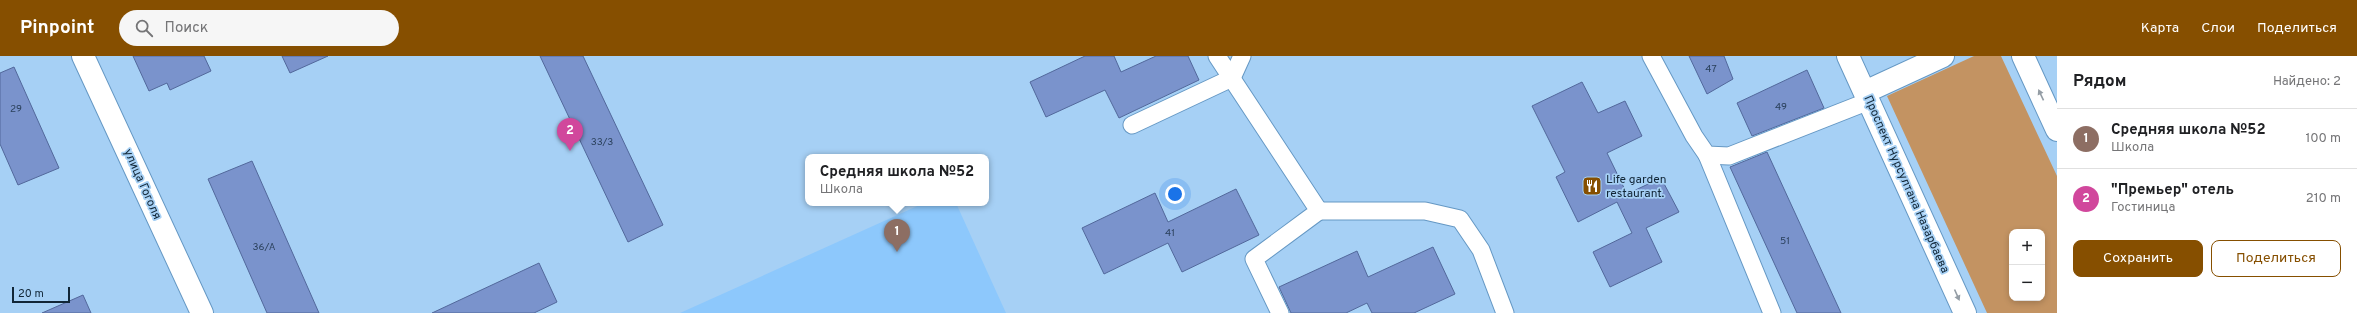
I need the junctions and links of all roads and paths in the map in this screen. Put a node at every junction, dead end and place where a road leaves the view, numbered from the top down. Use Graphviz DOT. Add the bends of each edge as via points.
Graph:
graph roads {
  1 [pos="83,56"];
  2 [pos="1217,56"];
  3 [pos="1242,56"];
  4 [pos="1651,56"];
  5 [pos="1848,56"];
  6 [pos="1942,56"];
  7 [pos="2023,56"];
  8 [pos="1232,78"];
  9 [pos="1867,96"];
  10 [pos="1132,125"];
  11 [pos="2057,130"];
  12 [pos="1707,155"];
  13 [pos="1319,211"];
  14 [pos="202,313"];
  15 [pos="1280,313"];
  16 [pos="1505,313"];
  17 [pos="1772,313"];
  18 [pos="1965,313"];
  1 -- 14 [label="main road, улица Гоголя"];
  2 -- 8 [label="street"];
  3 -- 8 [label="street"];
  4 -- 12 [label="street"];
  5 -- 9 [label="main road, Проспект Нурсултана Назарбаева"];
  6 -- 9 [label="main road"];
  11 -- 7 [label="main road, one-way"];
  8 -- 10 [label="street"];
  8 -- 13 [label="street"];
  9 -- 12 [label="street" via="1729,156"];
  9 -- 18 [label="main road, Проспект Нурсултана Назарбаева, one-way"];
  12 -- 17 [label="street"];
  13 -- 15 [label="street" via="1254,259"];
  13 -- 16 [label="street" via="1425,211 1460,219 1481,250"];
}
